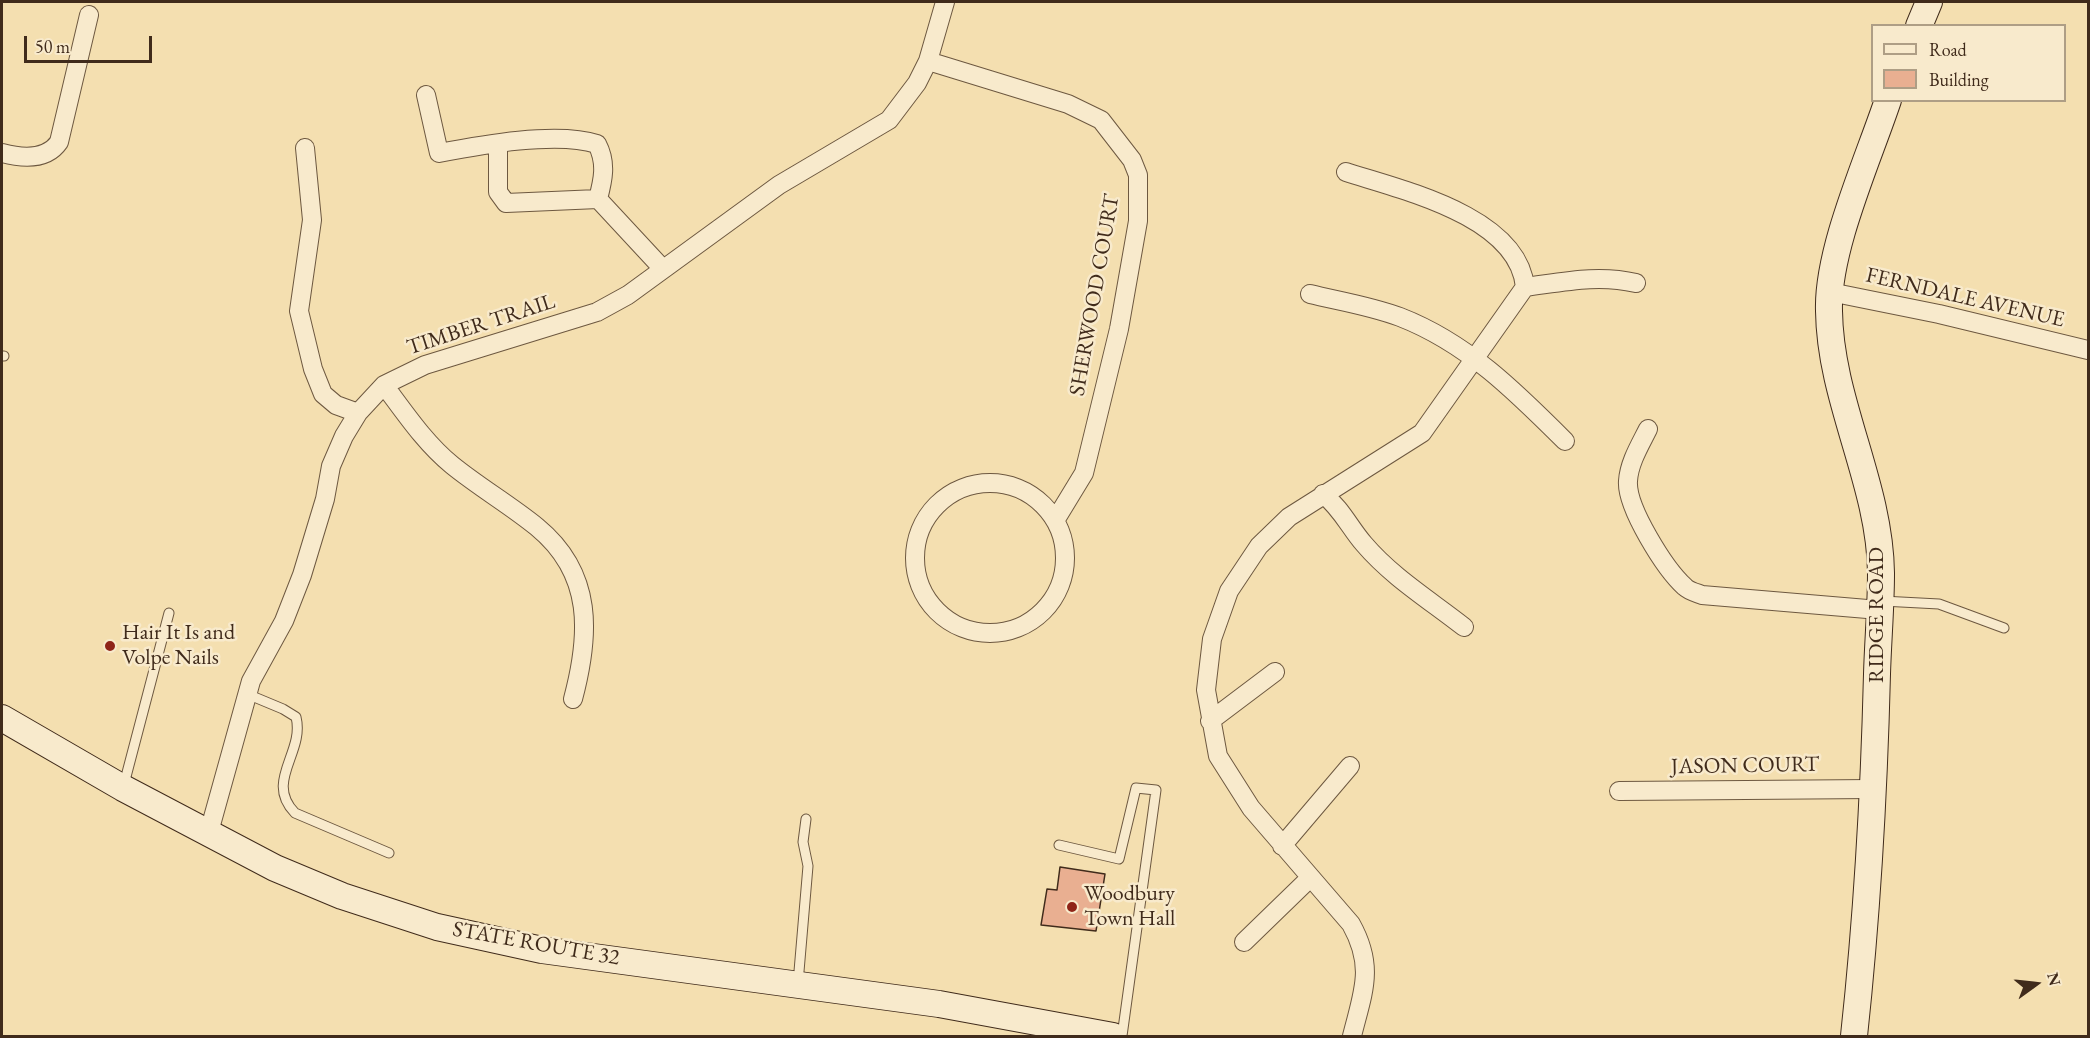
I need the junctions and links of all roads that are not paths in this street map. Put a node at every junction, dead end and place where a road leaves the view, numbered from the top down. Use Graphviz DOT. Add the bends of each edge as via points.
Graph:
graph roads {
  1 [pos="945,2"];
  2 [pos="1929,2"];
  3 [pos="89,15"];
  4 [pos="1919,24"];
  5 [pos="928,61"];
  6 [pos="426,95"];
  7 [pos="1887,102"];
  8 [pos="498,144"];
  9 [pos="305,148"];
  10 [pos="2,153"];
  11 [pos="1346,172"];
  12 [pos="598,199"];
  13 [pos="663,269"];
  14 [pos="1636,283"];
  15 [pos="1525,287"];
  16 [pos="1830,292"];
  17 [pos="1310,294"];
  18 [pos="2088,350"];
  19 [pos="1476,358"];
  20 [pos="384,385"];
  21 [pos="358,413"];
  22 [pos="1648,429"];
  23 [pos="1565,441"];
  24 [pos="1323,494"];
  25 [pos="1056,519"];
  26 [pos="1879,606"];
  27 [pos="170,613"];
  28 [pos="1464,627"];
  29 [pos="2004,628"];
  30 [pos="1275,672"];
  31 [pos="247,694"];
  32 [pos="573,699"];
  33 [pos="2,718"];
  34 [pos="1210,721"];
  35 [pos="1350,766"];
  36 [pos="123,788"];
  37 [pos="1872,789"];
  38 [pos="1619,791"];
  39 [pos="806,819"];
  40 [pos="209,832"];
  41 [pos="1059,845"];
  42 [pos="1282,846"];
  43 [pos="389,853"];
  44 [pos="1310,878"];
  45 [pos="1244,942"];
  46 [pos="798,983"];
  47 [pos="1113,1036"];
  48 [pos="1122,1036"];
  49 [pos="1352,1036"];
  50 [pos="1854,1036"];
  1 -- 5 [label="street, TIMBER TRAIL"];
  2 -- 4 [label="main road"];
  3 -- 10 [label="street" via="54,149 21,158"];
  5 -- 13 [label="street, TIMBER TRAIL" via="889,120 779,185"];
  5 -- 25 [label="street, SHERWOOD COURT" via="1068,104 1101,120 1132,160 1137,175 1138,221 1119,329 1084,473"];
  6 -- 8 [label="street" via="440,153"];
  7 -- 16 [label="main road, RIDGE ROAD" via="1840,239"];
  8 -- 12 [label="street" via="498,192 506,202"];
  8 -- 12 [label="street" via="583,140 597,144 604,176"];
  9 -- 21 [label="street" via="312,220 299,311 323,394 336,405"];
  11 -- 15 [label="street" via="1428,199 1476,221 1512,252 1524,273"];
  12 -- 13 [label="street"];
  13 -- 20 [label="street, TIMBER TRAIL" via="597,312 425,365"];
  14 -- 15 [label="street" via="1590,278"];
  15 -- 19 [label="street"];
  16 -- 18 [label="street, FERNDALE AVENUE"];
  16 -- 26 [label="main road, RIDGE ROAD" via="1828,311 1834,360 1877,526"];
  17 -- 19 [label="street" via="1398,317 1439,335"];
  19 -- 23 [label="street" via="1512,387"];
  19 -- 24 [label="street" via="1422,433"];
  20 -- 21 [label="street, TIMBER TRAIL"];
  20 -- 32 [label="street" via="450,464 539,528 564,559 581,592 586,624 583,662"];
  21 -- 31 [label="street, TIMBER TRAIL" via="331,466 325,499 294,593"];
  22 -- 26 [label="street" via="1631,464 1629,496 1665,562 1686,588 1702,595 1738,599"];
  24 -- 28 [label="street" via="1365,545"];
  24 -- 34 [label="street" via="1289,517 1259,546 1229,591 1212,639 1206,690"];
  25 -- 25 [label="street" via="1065,543 1065,569 1058,593 1042,614 1021,628 996,634 947,620 930,603 918,581 915,557 919,533 930,511 948,494 971,484 995,482 1040,500"];
  26 -- 29 [label="lane" via="1939,604"];
  26 -- 37 [label="main road, RIDGE ROAD"];
  27 -- 36 [label="lane"];
  30 -- 34 [label="street"];
  31 -- 40 [label="street, TIMBER TRAIL"];
  31 -- 43 [label="lane" via="296,717 299,729 282,789 285,802 295,813"];
  33 -- 36 [label="main road, STATE ROUTE 32"];
  34 -- 42 [label="street" via="1218,756 1251,808"];
  35 -- 42 [label="street"];
  36 -- 40 [label="main road, STATE ROUTE 32"];
  37 -- 38 [label="street, JASON COURT"];
  37 -- 50 [label="main road, RIDGE ROAD"];
  39 -- 46 [label="lane" via="803,842 808,866"];
  40 -- 46 [label="main road, STATE ROUTE 32" via="275,868 342,896 437,927 542,950"];
  41 -- 48 [label="lane" via="1119,860 1136,788 1156,790"];
  42 -- 44 [label="street"];
  44 -- 45 [label="street"];
  44 -- 49 [label="street" via="1351,924 1367,962"];
  46 -- 47 [label="main road, STATE ROUTE 32"];
}
